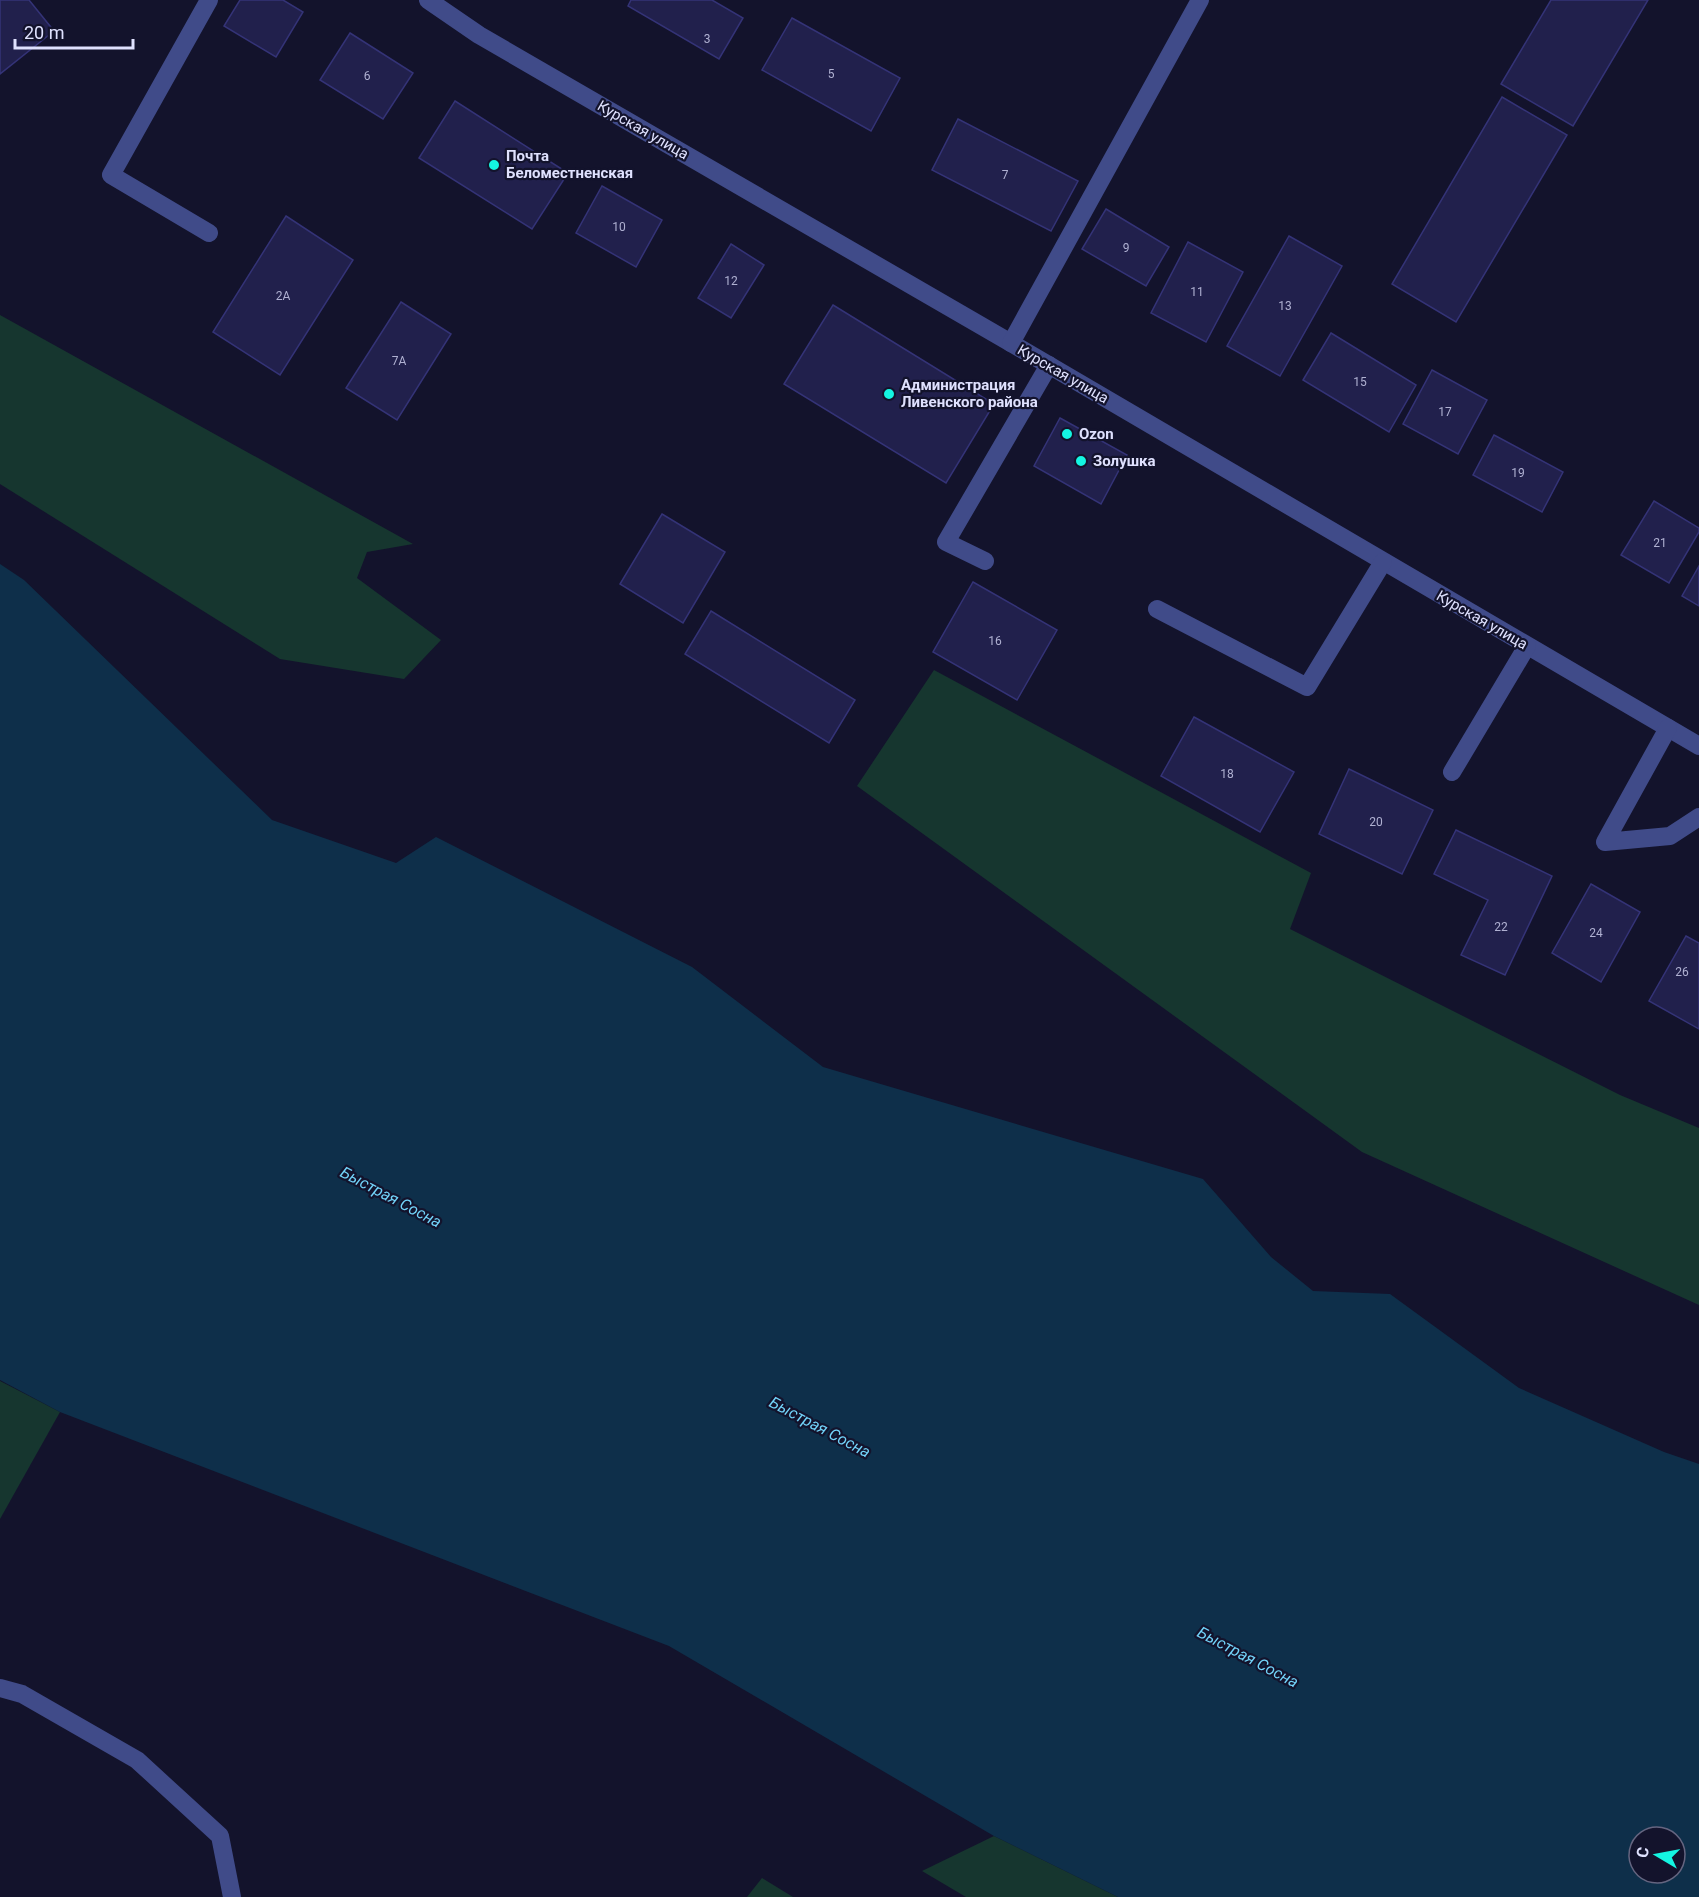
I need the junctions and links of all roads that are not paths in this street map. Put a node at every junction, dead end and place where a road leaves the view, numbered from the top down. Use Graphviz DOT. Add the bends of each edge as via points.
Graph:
graph roads {
  1 [pos="209,0"];
  2 [pos="428,0"];
  3 [pos="1200,0"];
  4 [pos="209,233"];
  5 [pos="1011,343"];
  6 [pos="1048,365"];
  7 [pos="985,561"];
  8 [pos="1383,562"];
  9 [pos="1157,609"];
  10 [pos="1527,646"];
  11 [pos="1668,728"];
  12 [pos="1699,746"];
  13 [pos="1452,772"];
  14 [pos="1699,817"];
  15 [pos="0,1688"];
  16 [pos="232,1897"];
  1 -- 4 [label="street" via="111,174"];
  2 -- 5 [label="street, Курская улица" via="479,35"];
  3 -- 5 [label="street"];
  5 -- 6 [label="street, Курская улица"];
  6 -- 7 [label="street" via="946,542"];
  6 -- 8 [label="street, Курская улица"];
  8 -- 9 [label="street" via="1307,687"];
  8 -- 10 [label="street, Курская улица"];
  10 -- 11 [label="street, Курская улица"];
  10 -- 13 [label="street"];
  11 -- 12 [label="street, Курская улица"];
  11 -- 14 [label="street" via="1605,842 1670,836"];
  15 -- 16 [label="street" via="22,1694 137,1760 220,1836"];
}
